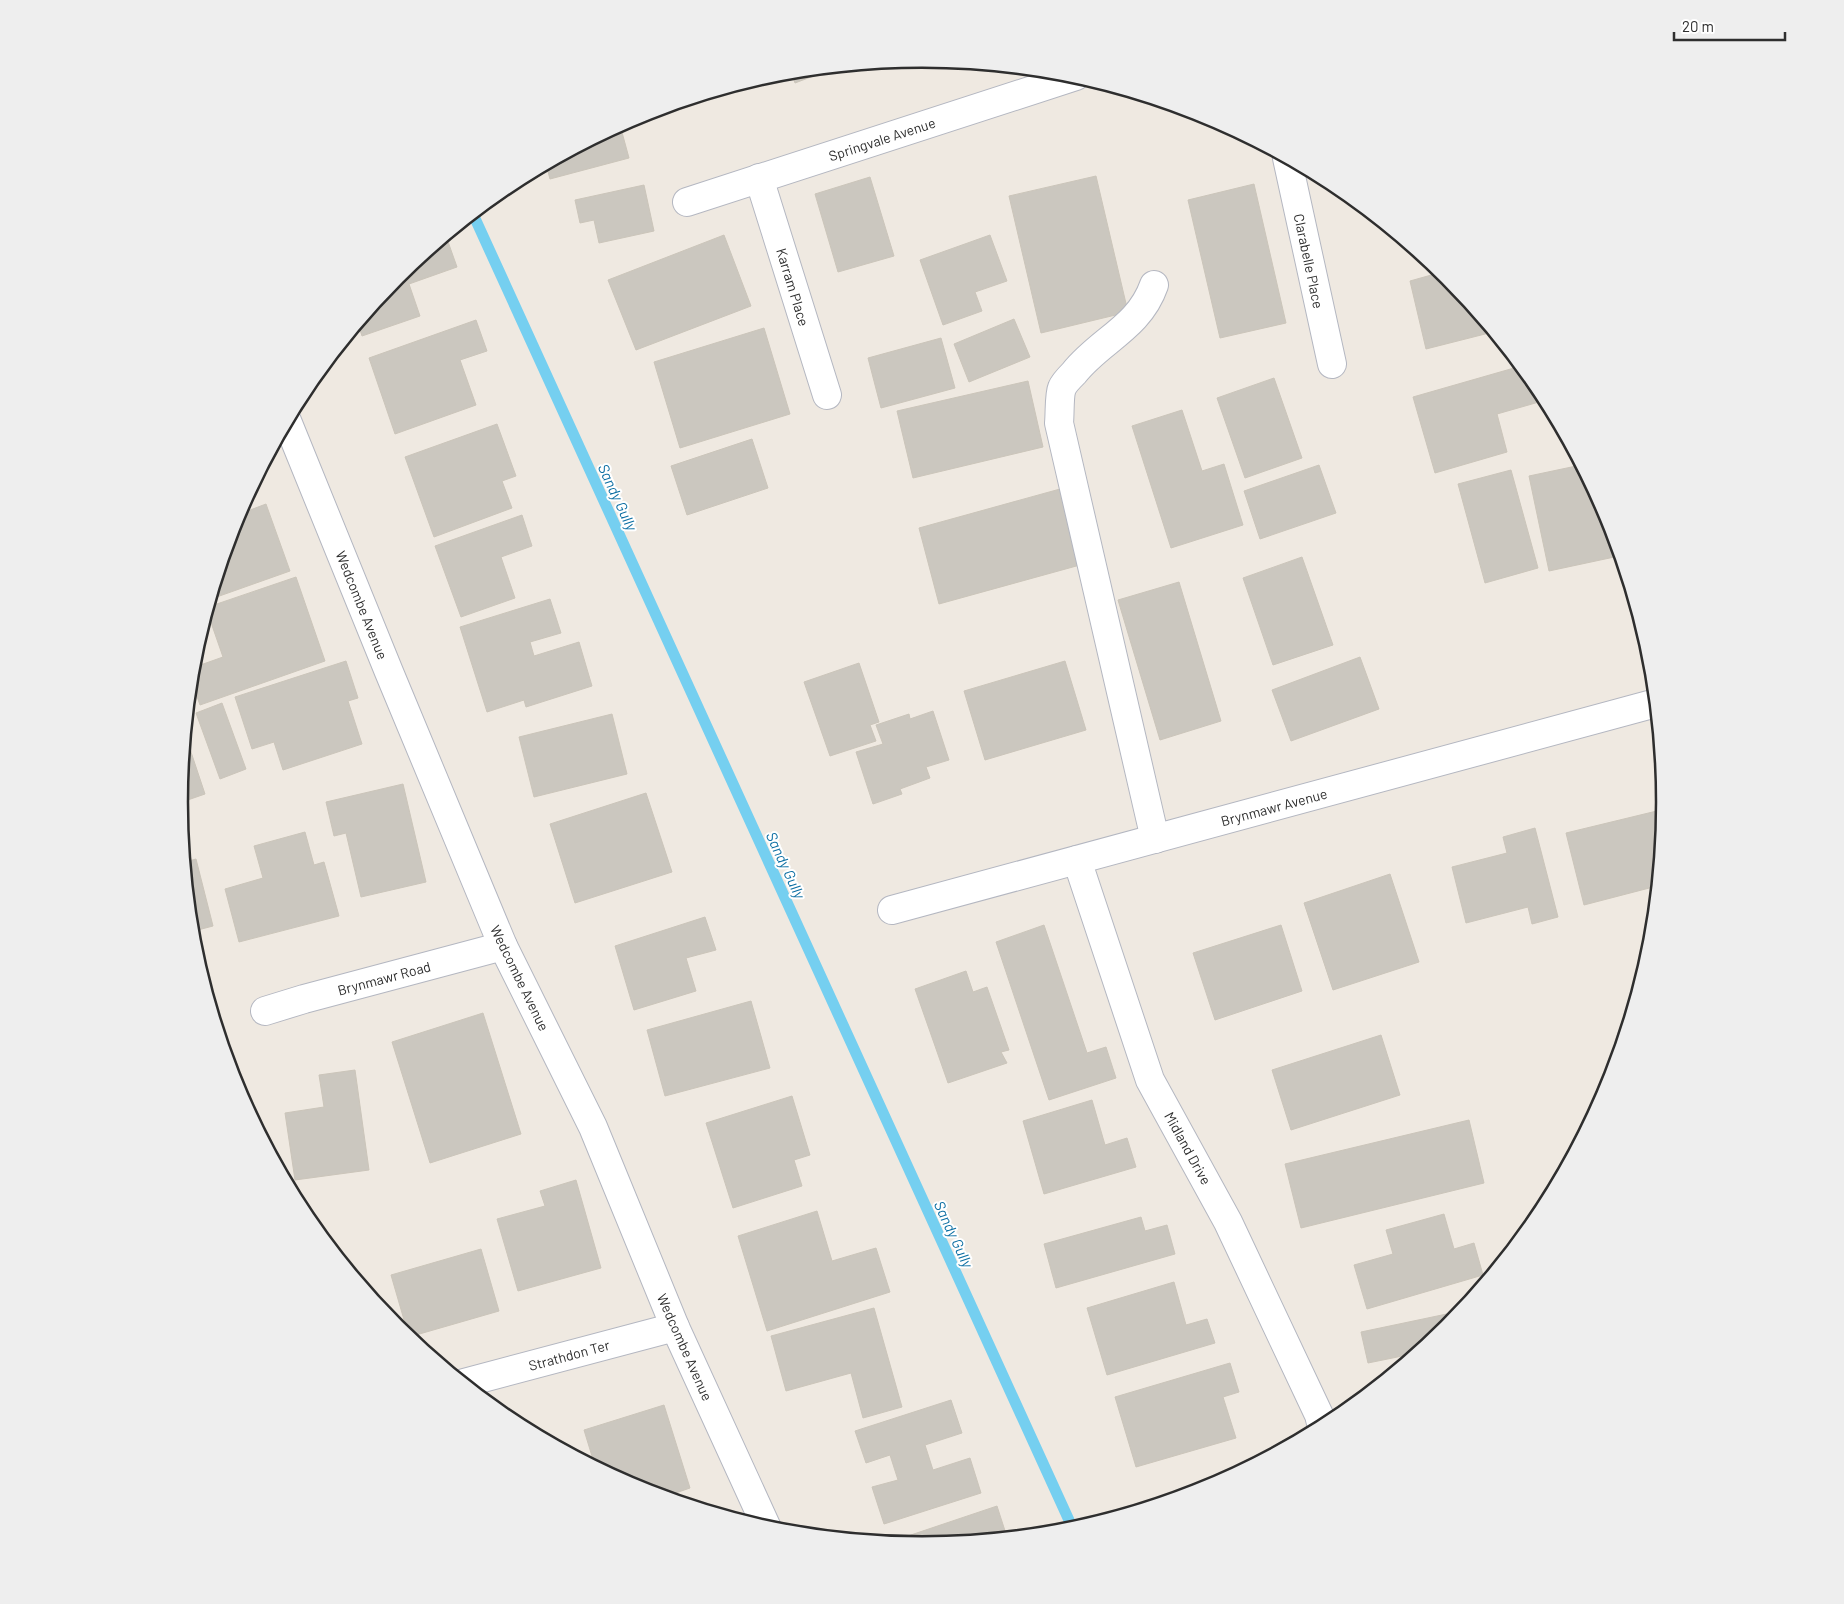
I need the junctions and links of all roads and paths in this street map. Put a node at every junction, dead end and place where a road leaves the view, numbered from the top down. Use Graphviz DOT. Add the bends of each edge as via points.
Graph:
graph roads {
  1 [pos="1060,81"];
  2 [pos="1289,166"];
  3 [pos="759,178"];
  4 [pos="687,202"];
  5 [pos="1154,285"];
  6 [pos="1332,364"];
  7 [pos="827,396"];
  8 [pos="290,428"];
  9 [pos="1650,705"];
  10 [pos="1155,839"];
  11 [pos="1077,860"];
  12 [pos="892,910"];
  13 [pos="503,946"];
  14 [pos="265,1010"];
  15 [pos="674,1327"];
  16 [pos="471,1381"];
  17 [pos="1320,1419"];
  18 [pos="762,1518"];
  1 -- 3 [label="street, Springvale Avenue"];
  2 -- 6 [label="street, Clarabelle Place"];
  3 -- 4 [label="street, Springvale Avenue"];
  3 -- 7 [label="street, Karram Place"];
  5 -- 10 [label="street" via="1149,298 1131,322 1084,360 1061,389 1060,423"];
  8 -- 13 [label="street, Wedcombe Avenue"];
  9 -- 10 [label="street, Brynmawr Avenue"];
  10 -- 11 [label="street, Brynmawr Avenue"];
  11 -- 12 [label="street, Brynmawr Avenue"];
  11 -- 17 [label="street, Midland Drive" via="1150,1080 1228,1222"];
  13 -- 14 [label="street, Brynmawr Road"];
  13 -- 15 [label="street, Wedcombe Avenue" via="593,1127"];
  15 -- 16 [label="street, Strathdon Ter"];
  15 -- 18 [label="street, Wedcombe Avenue"];
}
